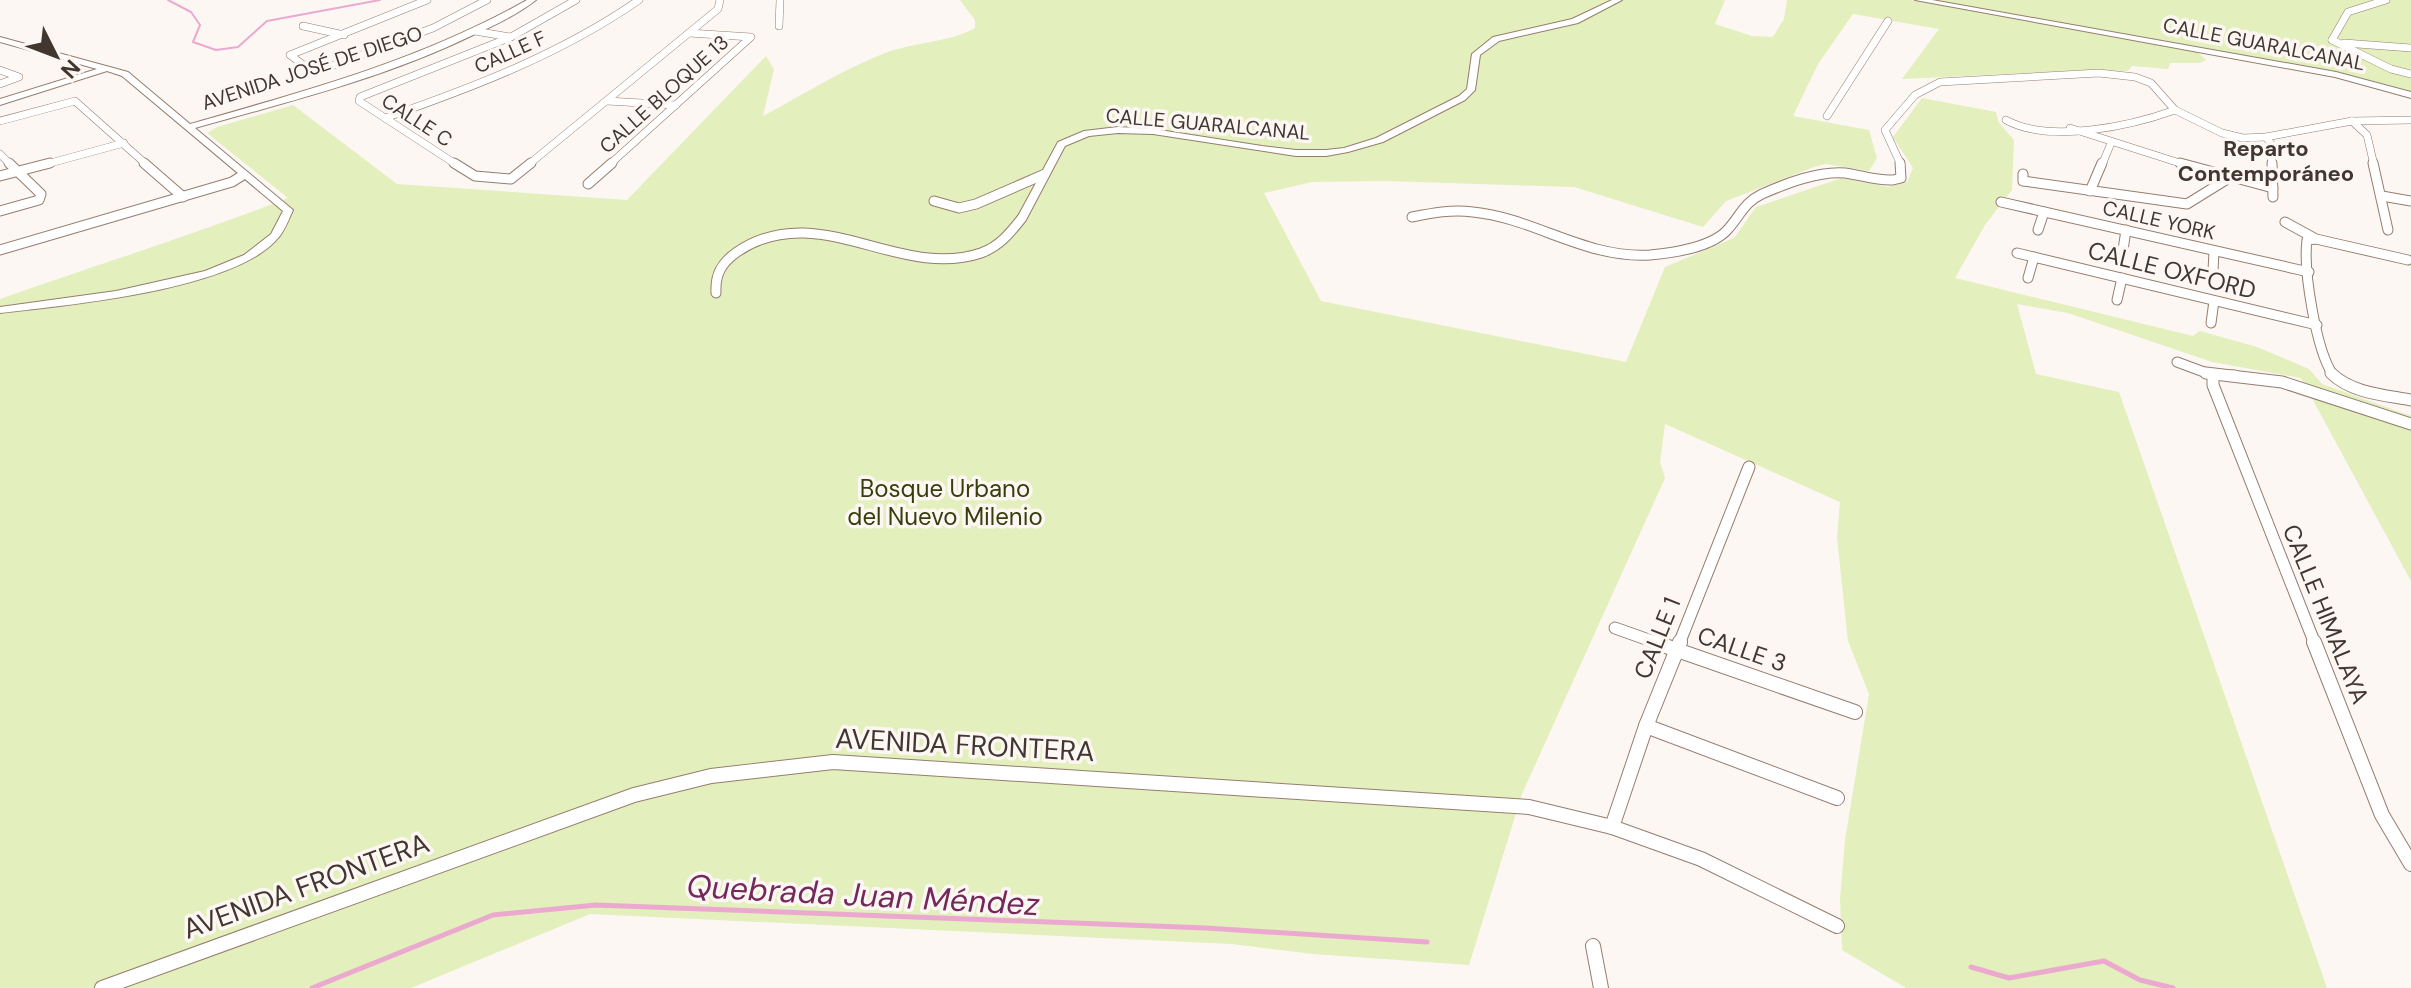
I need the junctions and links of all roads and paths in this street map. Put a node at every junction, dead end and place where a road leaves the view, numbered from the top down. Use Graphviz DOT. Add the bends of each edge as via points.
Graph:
graph roads {
  1 [pos="427,0"];
  2 [pos="487,0"];
  3 [pos="532,0"];
  4 [pos="576,0"];
  5 [pos="627,0"];
  6 [pos="639,0"];
  7 [pos="720,0"];
  8 [pos="780,0"];
  9 [pos="1618,0"];
  10 [pos="1919,0"];
  11 [pos="2386,0"];
  12 [pos="1888,21"];
  13 [pos="303,26"];
  14 [pos="779,26"];
  15 [pos="475,31"];
  16 [pos="689,33"];
  17 [pos="345,35"];
  18 [pos="511,37"];
  19 [pos="0,39"];
  20 [pos="2332,40"];
  21 [pos="2411,48"];
  22 [pos="110,67"];
  23 [pos="0,70"];
  24 [pos="2411,74"];
  25 [pos="0,84"];
  26 [pos="2411,95"];
  27 [pos="607,101"];
  28 [pos="0,102"];
  29 [pos="676,105"];
  30 [pos="2175,110"];
  31 [pos="1840,114"];
  32 [pos="385,118"];
  33 [pos="2006,120"];
  34 [pos="2411,120"];
  35 [pos="0,121"];
  36 [pos="2352,121"];
  37 [pos="188,127"];
  38 [pos="2070,128"];
  39 [pos="2266,137"];
  40 [pos="124,143"];
  41 [pos="2111,143"];
  42 [pos="0,154"];
  43 [pos="20,171"];
  44 [pos="1045,174"];
  45 [pos="2023,174"];
  46 [pos="243,175"];
  47 [pos="0,176"];
  48 [pos="2229,178"];
  49 [pos="588,184"];
  50 [pos="2090,191"];
  51 [pos="2382,196"];
  52 [pos="183,197"];
  53 [pos="934,201"];
  54 [pos="2411,201"];
  55 [pos="2001,202"];
  56 [pos="0,211"];
  57 [pos="2044,212"];
  58 [pos="1412,217"];
  59 [pos="1022,218"];
  60 [pos="2285,222"];
  61 [pos="2038,230"];
  62 [pos="2126,230"];
  63 [pos="2388,230"];
  64 [pos="2316,239"];
  65 [pos="0,250"];
  66 [pos="2123,250"];
  67 [pos="2214,251"];
  68 [pos="2017,253"];
  69 [pos="2034,257"];
  70 [pos="2409,259"];
  71 [pos="2213,271"];
  72 [pos="2411,271"];
  73 [pos="2309,272"];
  74 [pos="2028,278"];
  75 [pos="2122,278"];
  76 [pos="716,293"];
  77 [pos="2117,300"];
  78 [pos="2214,301"];
  79 [pos="0,310"];
  80 [pos="2211,323"];
  81 [pos="2317,325"];
  82 [pos="2177,362"];
  83 [pos="2213,375"];
  84 [pos="2411,400"];
  85 [pos="2411,424"];
  86 [pos="1749,467"];
  87 [pos="1615,628"];
  88 [pos="1677,649"];
  89 [pos="1855,712"];
  90 [pos="1646,726"];
  91 [pos="1837,798"];
  92 [pos="1612,827"];
  93 [pos="2411,864"];
  94 [pos="1837,926"];
  95 [pos="1593,946"];
  96 [pos="102,988"];
  97 [pos="1601,988"];
  1 -- 17 [label="street"];
  2 -- 17 [label="street" via="433,28 324,69 309,69 290,55"];
  3 -- 15 [label="street, AVENIDA JOSÉ DE DIEGO"];
  4 -- 18 [label="street, CALLE C"];
  5 -- 6 [label="street"];
  6 -- 32 [label="street, CALLE F" via="583,37"];
  7 -- 16 [label="street" via="718,9"];
  8 -- 14 [label="street"];
  9 -- 44 [label="street, CALLE GUARALCANAL" via="1575,21 1496,39 1476,54 1471,90 1462,98 1349,149 1285,153 1101,130 1061,144"];
  10 -- 26 [label="street, CALLE GUARALCANAL" via="2336,75"];
  11 -- 20 [label="street" via="2348,12"];
  12 -- 31 [label="street" via="1828,114"];
  13 -- 17 [label="street"];
  15 -- 18 [label="street"];
  15 -- 37 [label="street, AVENIDA JOSÉ DE DIEGO" via="349,79"];
  16 -- 27 [label="street"];
  16 -- 29 [label="street, CALLE BLOQUE 13" via="751,37"];
  18 -- 32 [label="street, CALLE C" via="360,97"];
  19 -- 22 [label="street"];
  20 -- 21 [label="street"];
  20 -- 24 [label="street"];
  22 -- 28 [label="street"];
  22 -- 37 [label="street"];
  23 -- 25 [label="street" via="19,77"];
  27 -- 29 [label="street"];
  27 -- 32 [label="street, CALLE C" via="511,179 475,176"];
  29 -- 49 [label="street, CALLE BLOQUE 13"];
  30 -- 38 [label="street" via="2132,123"];
  30 -- 39 [label="street" via="2222,133"];
  30 -- 58 [label="street" via="2151,83 2109,74 1940,82 1910,95 1885,130 1901,165 1901,178 1887,183 1842,173 1812,177 1748,201 1726,234 1650,255 1571,244 1486,211 1446,210"];
  33 -- 38 [label="street" via="2030,130"];
  34 -- 36 [label="street"];
  35 -- 40 [label="street" via="75,101"];
  36 -- 39 [label="street"];
  36 -- 51 [label="street" via="2367,135"];
  37 -- 46 [label="street"];
  38 -- 41 [label="street"];
  39 -- 48 [label="street" via="2271,144 2273,193"];
  40 -- 43 [label="street"];
  40 -- 52 [label="street"];
  41 -- 48 [label="street"];
  41 -- 50 [label="street"];
  42 -- 43 [label="street"];
  43 -- 47 [label="street"];
  43 -- 56 [label="street" via="41,194 39,200"];
  44 -- 53 [label="street" via="976,204 959,208"];
  44 -- 59 [label="street, CALLE GUARALCANAL"];
  45 -- 50 [label="street" via="2023,181"];
  46 -- 52 [label="street"];
  46 -- 79 [label="street" via="288,210 286,225 252,255 176,284"];
  48 -- 50 [label="street" via="2187,204"];
  51 -- 54 [label="street"];
  51 -- 63 [label="street"];
  52 -- 65 [label="street"];
  55 -- 57 [label="street, CALLE YORK"];
  57 -- 61 [label="street"];
  57 -- 62 [label="street, CALLE YORK"];
  59 -- 76 [label="street, CALLE GUARALCANAL" via="1015,232 987,250 953,258 931,258 802,230 776,234 718,267 713,279"];
  60 -- 64 [label="street"];
  62 -- 66 [label="street"];
  62 -- 67 [label="street, CALLE YORK"];
  64 -- 70 [label="street"];
  64 -- 73 [label="street" via="2307,240"];
  67 -- 71 [label="street"];
  67 -- 73 [label="street, CALLE YORK"];
  68 -- 69 [label="street, CALLE OXFORD"];
  69 -- 74 [label="street"];
  69 -- 75 [label="street, CALLE OXFORD"];
  70 -- 72 [label="street"];
  73 -- 81 [label="street"];
  75 -- 77 [label="street"];
  75 -- 78 [label="street, CALLE OXFORD"];
  78 -- 80 [label="street"];
  78 -- 81 [label="street, CALLE OXFORD"];
  81 -- 84 [label="street" via="2327,369 2338,380"];
  82 -- 83 [label="street"];
  83 -- 85 [label="street" via="2282,382"];
  83 -- 93 [label="street, CALLE HIMALAYA" via="2382,815"];
  86 -- 88 [label="street, CALLE 1"];
  87 -- 88 [label="street, CALLE 3"];
  88 -- 89 [label="street, CALLE 3"];
  88 -- 90 [label="street, CALLE 1"];
  90 -- 91 [label="street"];
  90 -- 92 [label="street, CALLE 1"];
  92 -- 94 [label="street, AVENIDA FRONTERA" via="1701,859"];
  92 -- 96 [label="street, AVENIDA FRONTERA" via="1529,807 818,763 711,776 634,795"];
  95 -- 97 [label="street"];
}
